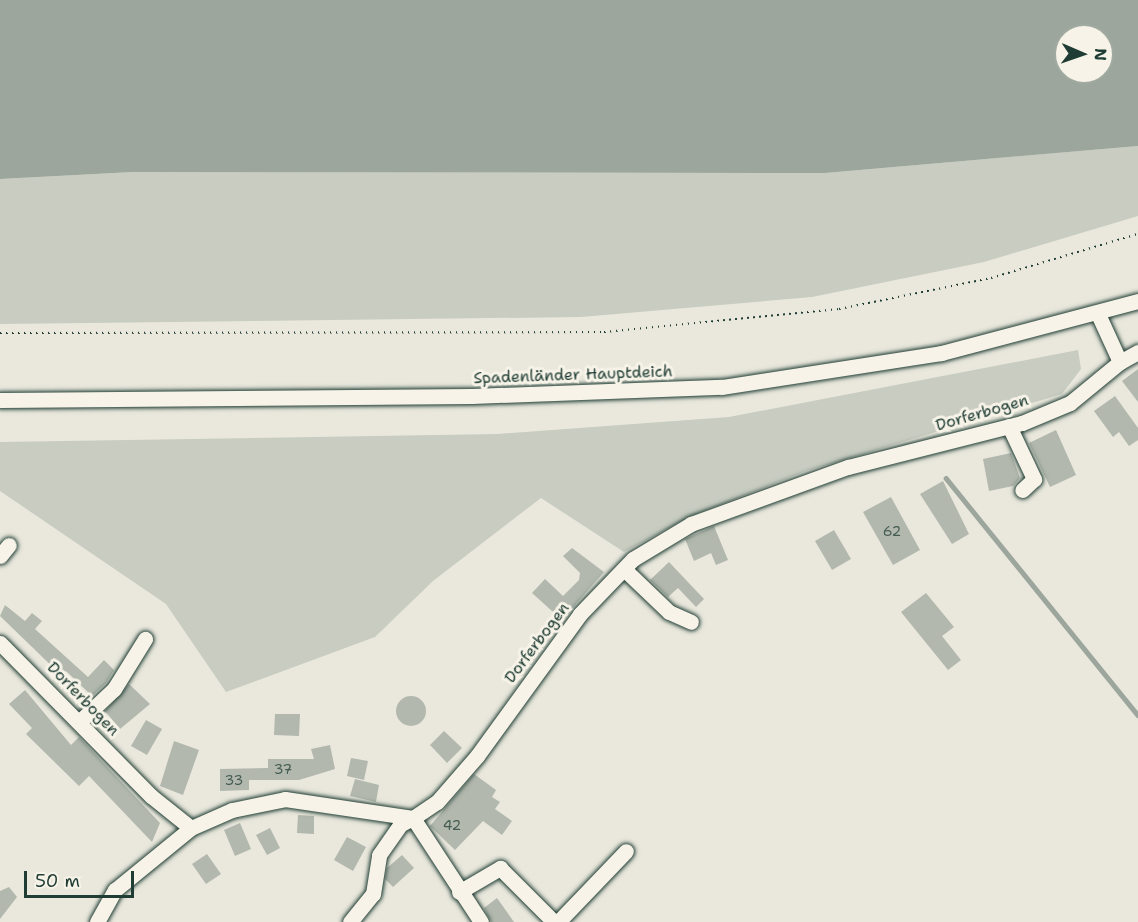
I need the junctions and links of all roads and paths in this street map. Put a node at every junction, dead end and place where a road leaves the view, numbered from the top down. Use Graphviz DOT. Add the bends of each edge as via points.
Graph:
graph roads {
  1 [pos="1138,234"];
  2 [pos="1138,301"];
  3 [pos="1098,314"];
  4 [pos="0,333"];
  5 [pos="1138,352"];
  6 [pos="1120,362"];
  7 [pos="0,400"];
  8 [pos="1010,426"];
  9 [pos="1022,490"];
  10 [pos="624,569"];
  11 [pos="691,622"];
  12 [pos="145,639"];
  13 [pos="0,643"];
  14 [pos="80,721"];
  15 [pos="413,818"];
  16 [pos="191,828"];
  17 [pos="626,851"];
  18 [pos="459,892"];
  19 [pos="350,921"];
  20 [pos="97,922"];
  21 [pos="481,922"];
  22 [pos="556,922"];
  1 -- 4 [label="path" via="991,278 839,309 604,332"];
  2 -- 3 [label="street, Spadenländer Hauptdeich"];
  3 -- 6 [label="street"];
  3 -- 7 [label="street, Spadenländer Hauptdeich" via="942,353 722,387 472,396"];
  5 -- 6 [label="street, Dorferbogen"];
  6 -- 8 [label="street, Dorferbogen" via="1070,403"];
  8 -- 9 [label="street" via="1034,479"];
  8 -- 10 [label="street, Dorferbogen" via="848,467 691,524"];
  10 -- 11 [label="street" via="669,612"];
  10 -- 15 [label="street, Dorferbogen" via="580,614 477,756 437,802"];
  12 -- 14 [label="street" via="114,689"];
  13 -- 14 [label="street, Dorferbogen"];
  14 -- 16 [label="street, Dorferbogen" via="150,796"];
  15 -- 16 [label="street" via="285,800 232,810"];
  15 -- 18 [label="street"];
  15 -- 19 [label="street, Dorferbogen" via="401,824 379,855 373,894"];
  16 -- 20 [label="street" via="115,890"];
  17 -- 22 [label="street"];
  18 -- 21 [label="street"];
  18 -- 22 [label="street" via="500,868"];
}
